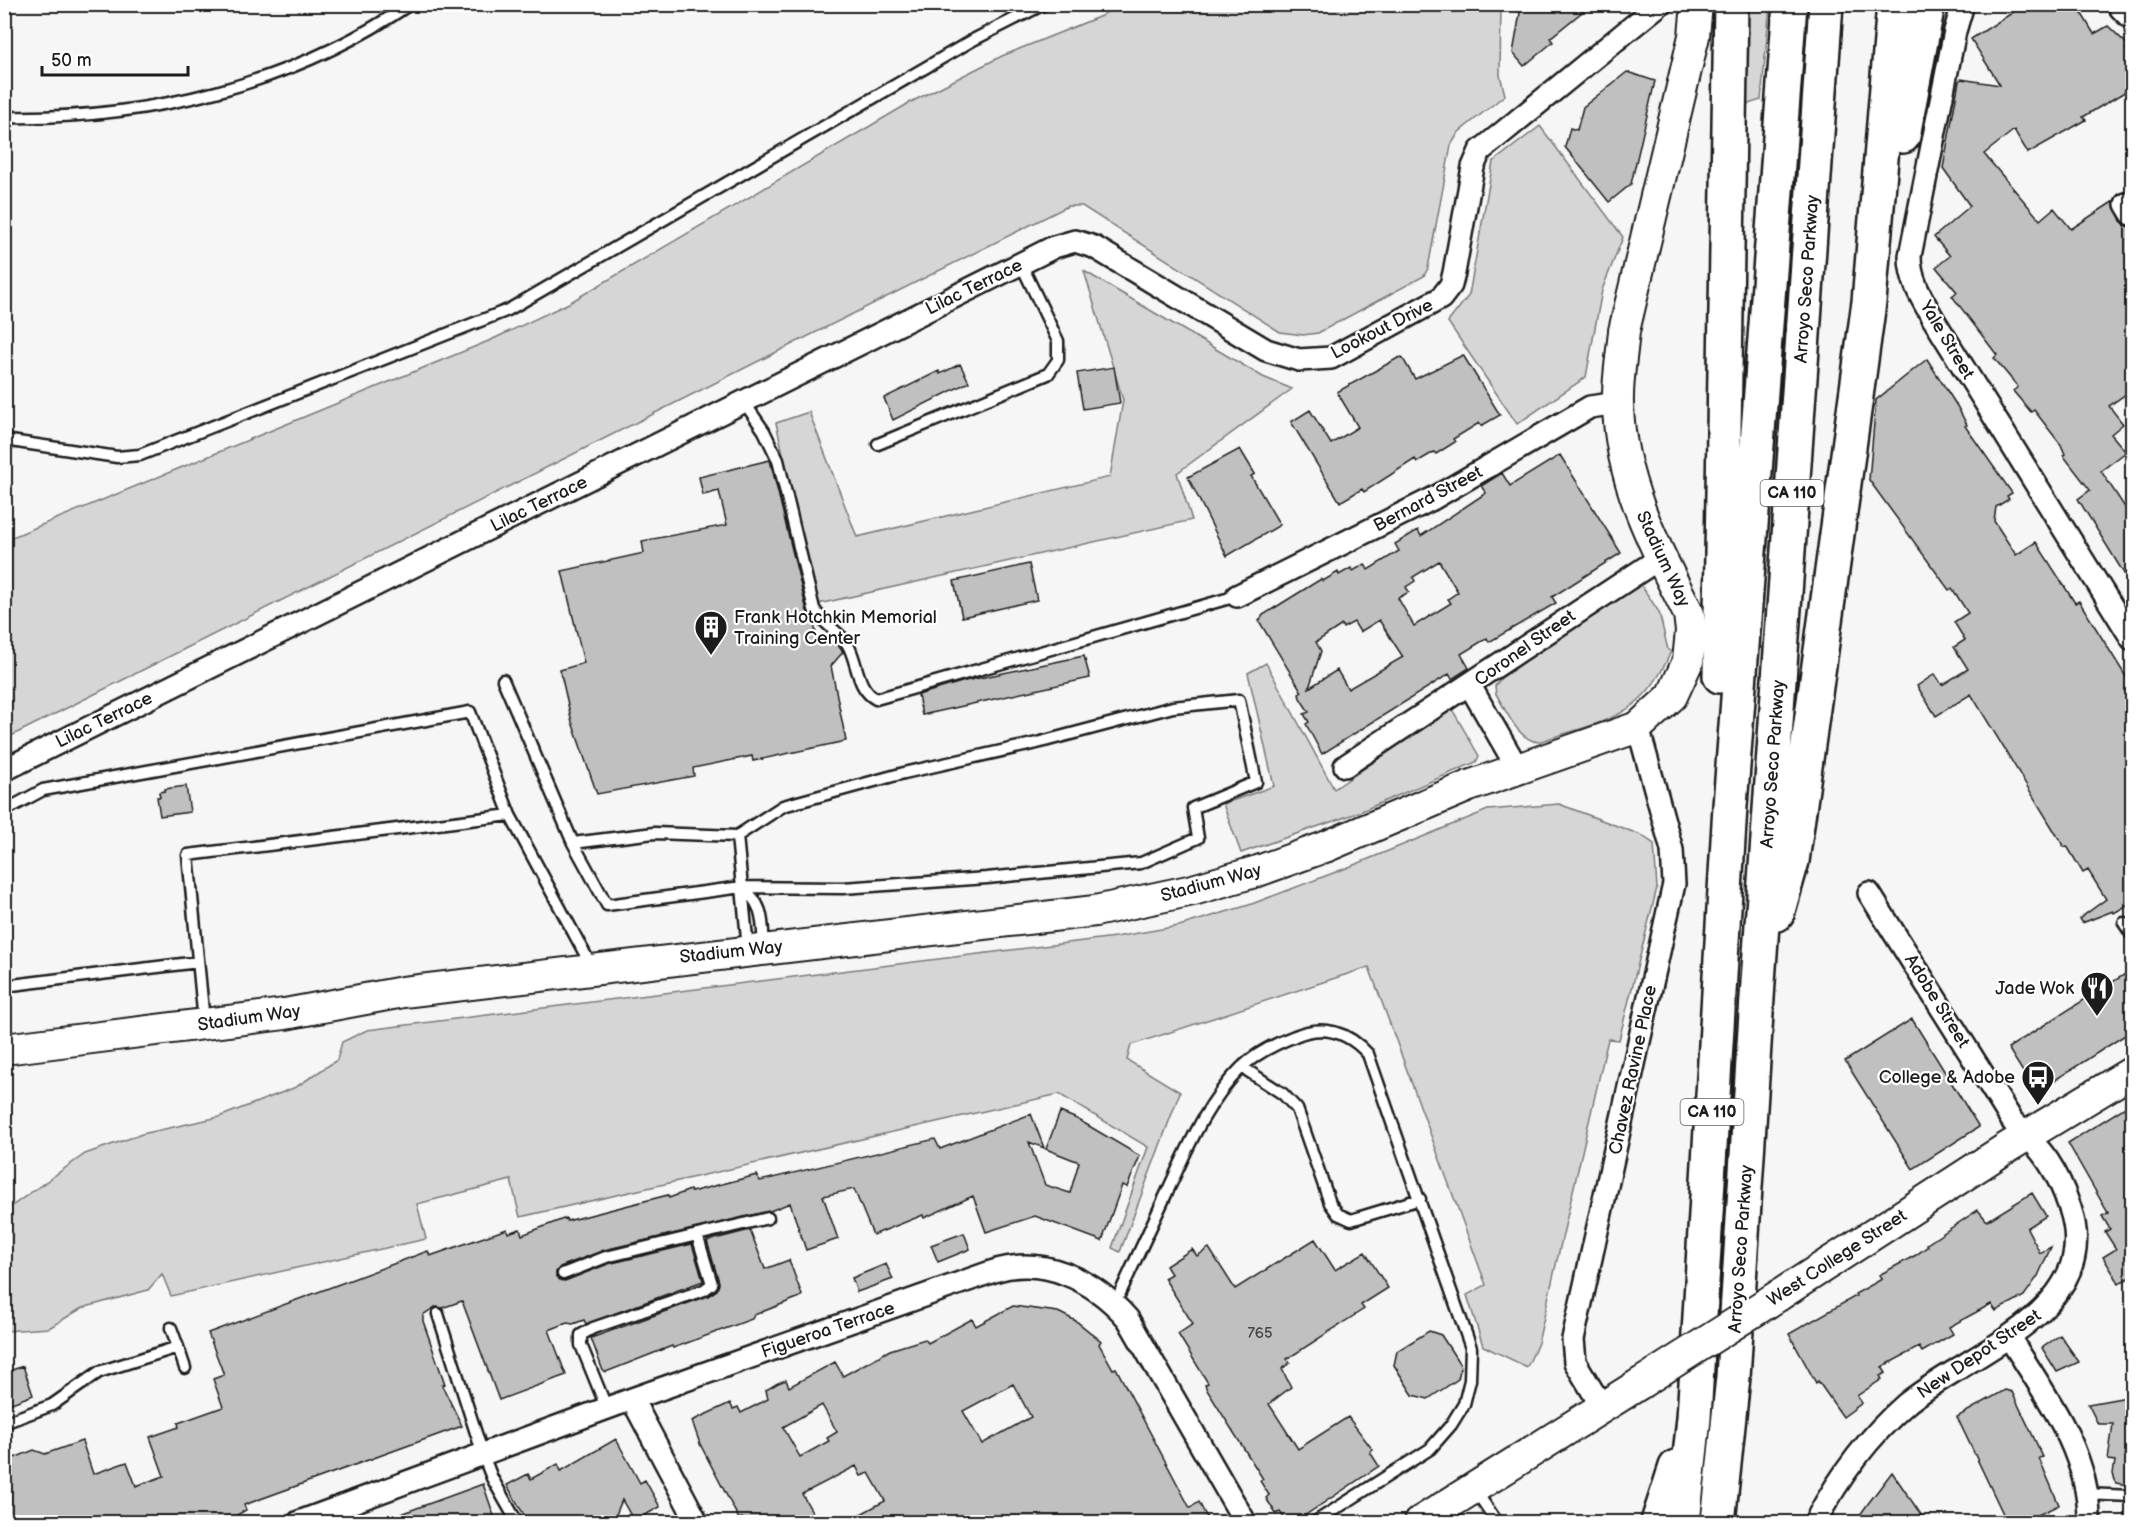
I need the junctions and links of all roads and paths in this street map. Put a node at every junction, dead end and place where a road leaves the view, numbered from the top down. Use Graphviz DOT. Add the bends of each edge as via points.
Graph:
graph roads {
  1 [pos="410,4"];
  2 [pos="1044,4"];
  3 [pos="1660,4"];
  4 [pos="1697,4"];
  5 [pos="1731,4"];
  6 [pos="1790,4"];
  7 [pos="1826,4"];
  8 [pos="1894,4"];
  9 [pos="1928,4"];
  10 [pos="1963,4"];
  11 [pos="2125,4"];
  12 [pos="2133,11"];
  13 [pos="4,117"];
  14 [pos="1075,241"];
  15 [pos="1021,264"];
  16 [pos="1869,302"];
  17 [pos="744,402"];
  18 [pos="1618,403"];
  19 [pos="4,440"];
  20 [pos="879,444"];
  21 [pos="1660,558"];
  22 [pos="1237,596"];
  23 [pos="2133,639"];
  24 [pos="503,680"];
  25 [pos="1468,684"];
  26 [pos="1638,727"];
  27 [pos="1345,766"];
  28 [pos="1518,769"];
  29 [pos="4,770"];
  30 [pos="1730,806"];
  31 [pos="4,811"];
  32 [pos="510,815"];
  33 [pos="737,836"];
  34 [pos="573,843"];
  35 [pos="742,887"];
  36 [pos="1869,893"];
  37 [pos="2124,923"];
  38 [pos="2133,935"];
  39 [pos="756,949"];
  40 [pos="198,962"];
  41 [pos="593,969"];
  42 [pos="1758,982"];
  43 [pos="4,986"];
  44 [pos="204,1026"];
  45 [pos="4,1049"];
  46 [pos="1242,1067"];
  47 [pos="2133,1072"];
  48 [pos="2027,1136"];
  49 [pos="1420,1199"];
  50 [pos="768,1218"];
  51 [pos="697,1235"];
  52 [pos="562,1274"];
  53 [pos="1115,1304"];
  54 [pos="438,1314"];
  55 [pos="171,1328"];
  56 [pos="2008,1337"];
  57 [pos="178,1347"];
  58 [pos="185,1368"];
  59 [pos="632,1399"];
  60 [pos="1602,1407"];
  61 [pos="607,1409"];
  62 [pos="1694,1418"];
  63 [pos="4,1424"];
  64 [pos="483,1455"];
  65 [pos="1474,1489"];
  66 [pos="2085,1494"];
  67 [pos="2133,1496"];
  68 [pos="338,1516"];
  69 [pos="299,1522"];
  70 [pos="517,1522"];
  71 [pos="697,1522"];
  72 [pos="1245,1522"];
  73 [pos="1315,1522"];
  74 [pos="1420,1522"];
  75 [pos="1497,1522"];
  76 [pos="1658,1522"];
  77 [pos="1683,1522"];
  78 [pos="1718,1522"];
  79 [pos="1815,1522"];
  80 [pos="2089,1522"];
  1 -- 13 [label="lane" via="308,60 217,92 93,115"];
  2 -- 19 [label="lane" via="973,40 508,310 140,455 117,457"];
  3 -- 14 [label="street, Lookout Drive" via="1480,151 1473,167 1451,285 1441,298 1331,358 1299,360 1266,350 1094,247"];
  4 -- 18 [label="street, Stadium Way" via="1694,36 1624,331"];
  5 -- 30 [label="highway" via="1719,670"];
  6 -- 30 [label="highway, Arroyo Seco Parkway / CA 110"];
  7 -- 42 [label="highway, Arroyo Seco Parkway / CA 110"];
  8 -- 16 [label="highway"];
  9 -- 16 [label="highway"];
  10 -- 23 [label="street, Yale Street" via="1954,31 1910,271 1934,320"];
  11 -- 12 [label="highway"];
  14 -- 15 [label="street, Lilac Terrace"];
  15 -- 17 [label="street, Lilac Terrace"];
  15 -- 20 [label="lane" via="1058,341 1058,360 1048,374"];
  16 -- 42 [label="highway" via="1792,861"];
  17 -- 22 [label="lane" via="778,460 814,609 820,620 846,640 865,693 876,699"];
  17 -- 29 [label="street, Lilac Terrace"];
  18 -- 21 [label="street, Stadium Way" via="1624,460"];
  18 -- 22 [label="street, Bernard Street" via="1590,407 1434,498"];
  21 -- 25 [label="street, Coronel Street"];
  21 -- 26 [label="street, Stadium Way" via="1689,614 1688,661 1672,696"];
  24 -- 34 [label="lane"];
  25 -- 27 [label="street"];
  25 -- 28 [label="street, Coronel Street"];
  26 -- 28 [label="street, Stadium Way"];
  26 -- 60 [label="street, Chavez Ravine Place" via="1672,850 1674,884 1574,1339 1575,1362"];
  28 -- 39 [label="street, Stadium Way" via="1325,847 1193,890 1095,911"];
  30 -- 62 [label="highway, Arroyo Seco Parkway / CA 110"];
  31 -- 32 [label="lane" via="43,790 470,712"];
  32 -- 40 [label="lane" via="188,855"];
  32 -- 41 [label="lane"];
  33 -- 34 [label="lane" via="654,833"];
  33 -- 35 [label="lane"];
  33 -- 35 [label="lane" via="783,806 796,802 1173,707 1217,702 1239,700 1256,782 1193,808 1198,838 1141,863 843,888"];
  34 -- 35 [label="lane" via="607,906"];
  35 -- 39 [label="lane"];
  35 -- 39 [label="lane" via="762,909"];
  36 -- 48 [label="street, Adobe Street" via="2013,1122"];
  37 -- 38 [label="lane"];
  39 -- 41 [label="street, Stadium Way"];
  40 -- 43 [label="lane"];
  40 -- 44 [label="lane"];
  41 -- 44 [label="street, Stadium Way" via="403,992"];
  42 -- 78 [label="highway, Arroyo Seco Parkway / CA 110" via="1733,1377"];
  44 -- 45 [label="street, Stadium Way"];
  46 -- 49 [label="lane" via="1283,1094 1297,1109 1329,1203 1338,1214 1351,1220"];
  46 -- 49 [label="lane" via="1269,1046 1308,1030 1334,1031 1356,1041 1368,1054"];
  46 -- 53 [label="lane" via="1216,1096 1198,1127"];
  47 -- 48 [label="street, West College Street"];
  48 -- 56 [label="street, New Depot Street" via="2043,1150 2063,1186 2077,1228 2070,1272 2047,1307"];
  48 -- 60 [label="street, West College Street, bridge"];
  49 -- 73 [label="lane" via="1471,1348 1464,1404 1430,1449"];
  50 -- 51 [label="lane"];
  51 -- 52 [label="lane" via="606,1257"];
  51 -- 61 [label="lane" via="712,1284 581,1335 581,1345"];
  53 -- 59 [label="street, Figueroa Terrace" via="1089,1284 1065,1273 1039,1266 1007,1267"];
  53 -- 72 [label="street, Figueroa Terrace" via="1128,1319"];
  54 -- 64 [label="lane"];
  55 -- 57 [label="lane"];
  56 -- 66 [label="street" via="2067,1433"];
  56 -- 79 [label="street, New Depot Street" via="1908,1402 1876,1432 1848,1466"];
  57 -- 58 [label="lane"];
  57 -- 63 [label="lane" via="99,1372 52,1405"];
  59 -- 61 [label="street, Figueroa Terrace"];
  59 -- 71 [label="street"];
  60 -- 65 [label="street, West College Street"];
  61 -- 64 [label="street, Figueroa Terrace"];
  62 -- 76 [label="highway"];
  62 -- 77 [label="highway, Arroyo Seco Parkway / CA 110"];
  64 -- 68 [label="street, Figueroa Terrace"];
  64 -- 70 [label="lane"];
  65 -- 74 [label="street, West College Street"];
  65 -- 75 [label="lane"];
  66 -- 67 [label="lane"];
  66 -- 80 [label="street"];
  68 -- 69 [label="street, Figueroa Terrace"];
}
